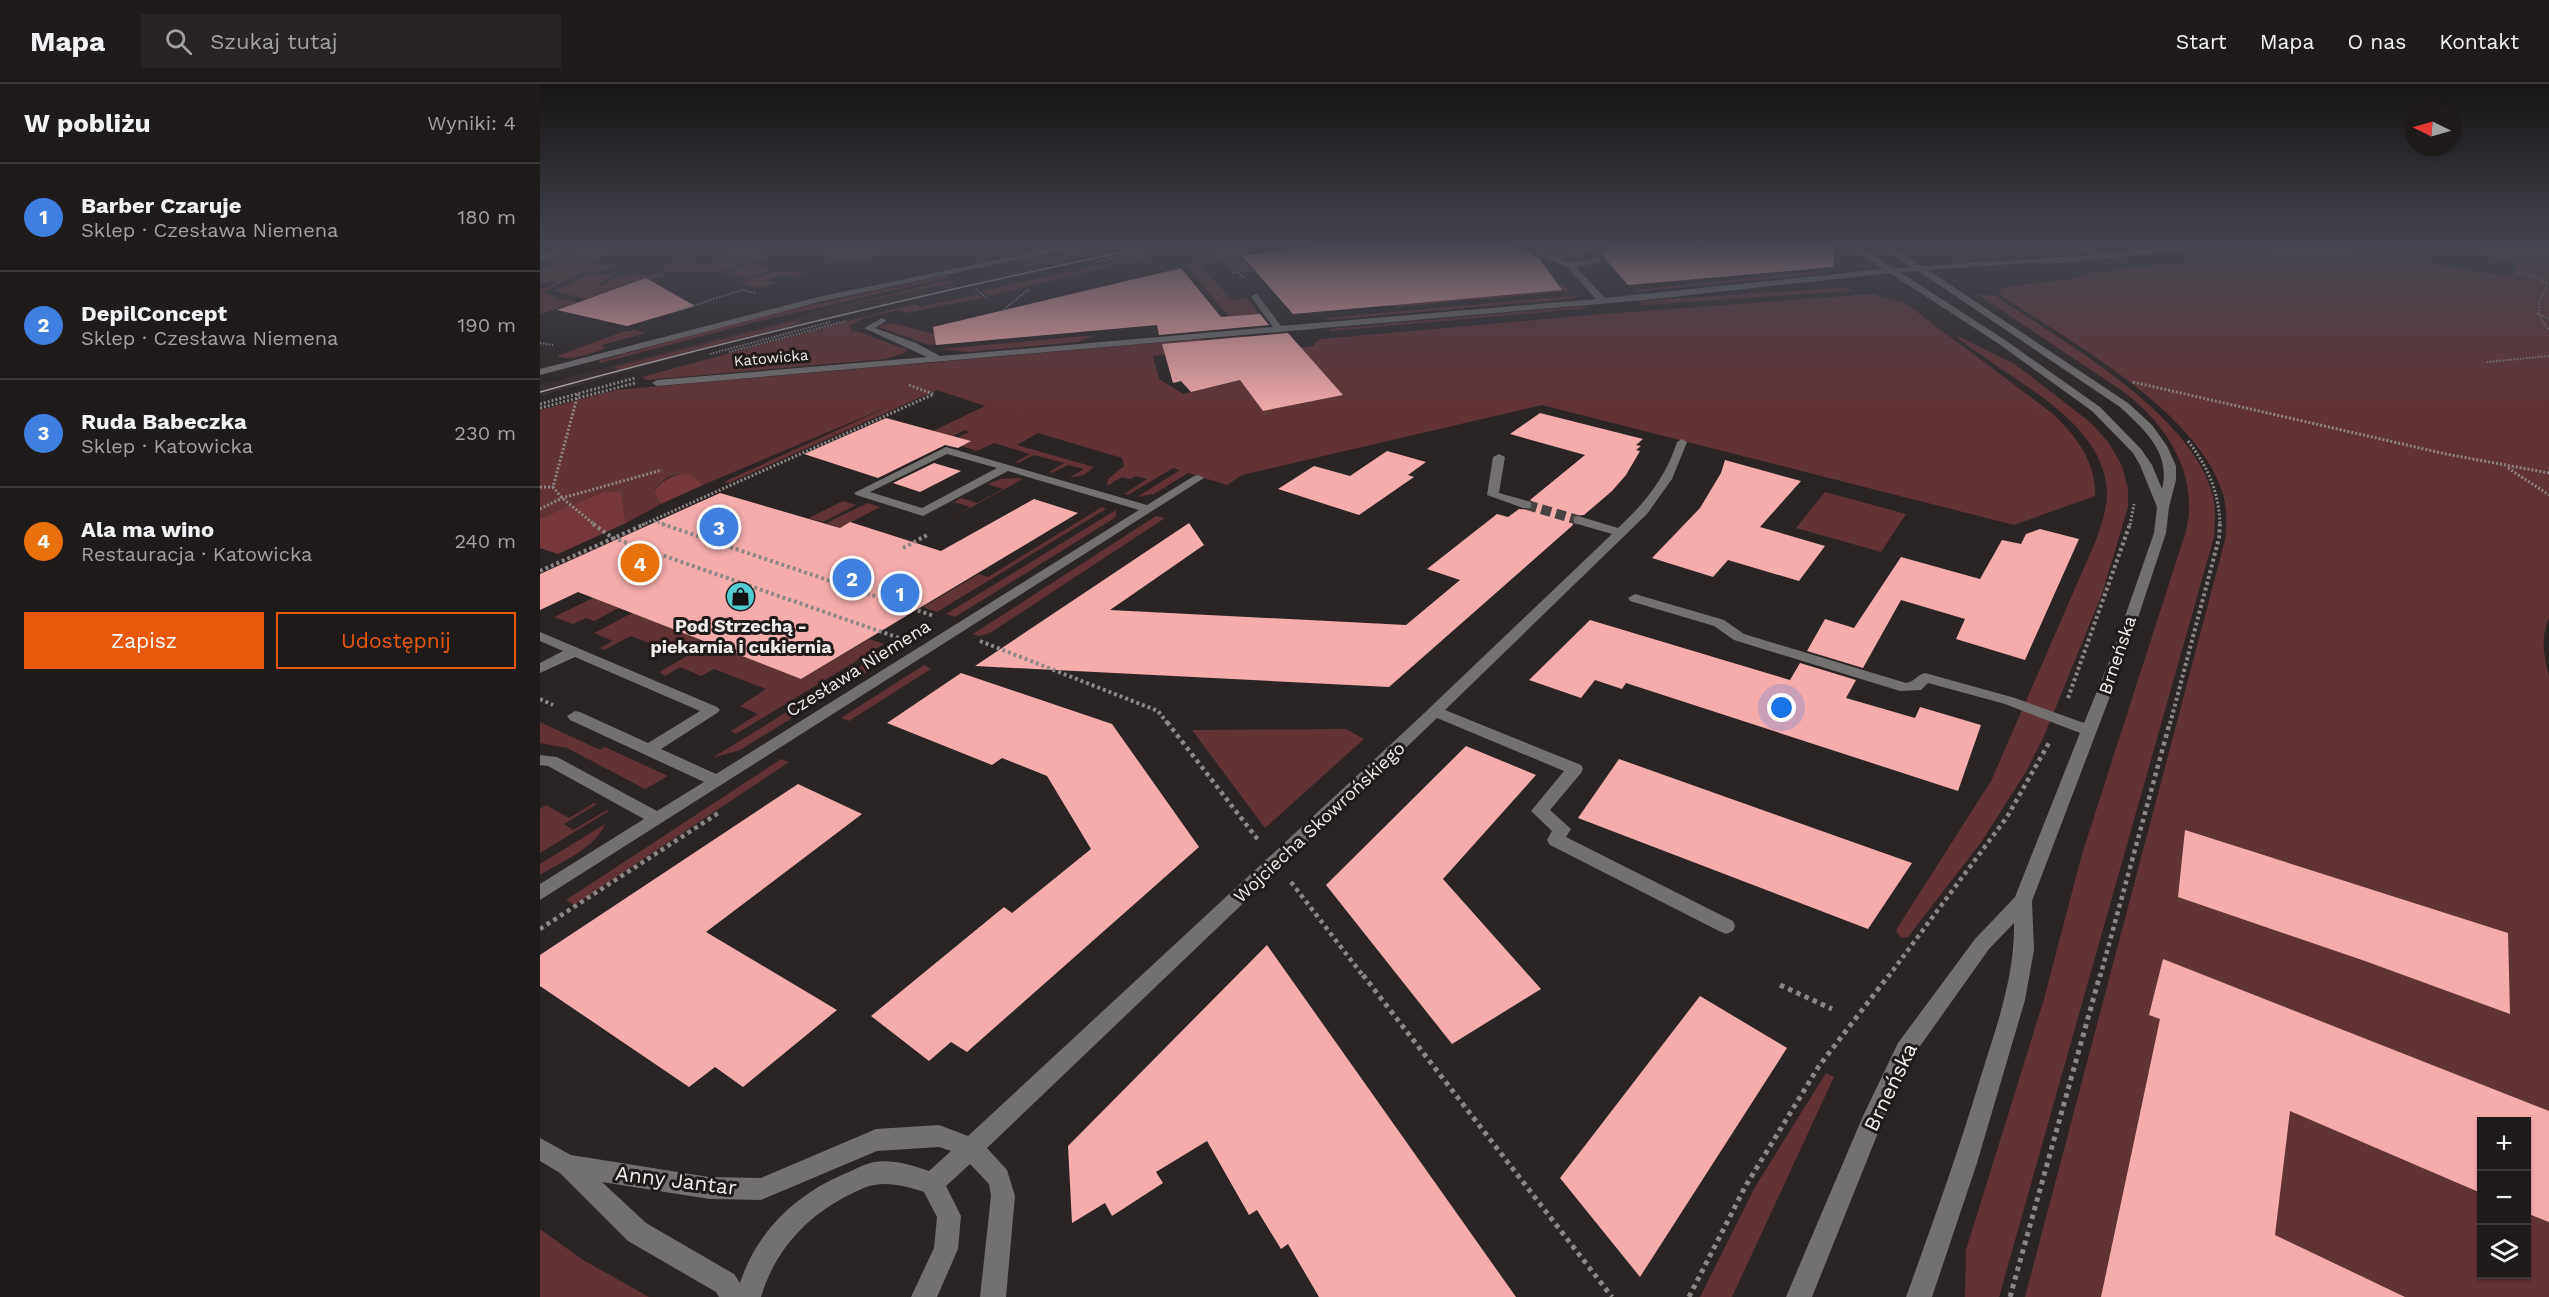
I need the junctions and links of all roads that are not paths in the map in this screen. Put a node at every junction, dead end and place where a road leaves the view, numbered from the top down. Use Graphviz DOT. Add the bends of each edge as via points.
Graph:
graph roads {
  1 [pos="815,302"];
  2 [pos="1259,302"];
  3 [pos="1583,302"];
  4 [pos="1939,302"];
  5 [pos="1971,302"];
  6 [pos="882,321"];
  7 [pos="1279,328"];
  8 [pos="937,358"];
  9 [pos="540,372"];
  10 [pos="657,383"];
  11 [pos="1682,442"];
  12 [pos="1498,457"];
  13 [pos="1007,467"];
  14 [pos="1198,478"];
  15 [pos="1527,506"];
  16 [pos="2163,507"];
  17 [pos="1147,509"];
  18 [pos="1578,520"];
  19 [pos="1622,533"];
  20 [pos="1635,598"];
  21 [pos="540,636"];
  22 [pos="575,651"];
  23 [pos="540,669"];
  24 [pos="1435,712"];
  25 [pos="575,716"];
  26 [pos="2090,731"];
  27 [pos="650,749"];
  28 [pos="540,760"];
  29 [pos="717,781"];
  30 [pos="657,819"];
  31 [pos="540,892"];
  32 [pos="2023,901"];
  33 [pos="1726,926"];
  34 [pos="971,1148"];
  35 [pos="540,1149"];
  36 [pos="568,1165"];
  37 [pos="932,1183"];
  38 [pos="735,1297"];
  39 [pos="748,1297"];
  40 [pos="924,1297"];
  41 [pos="993,1297"];
  42 [pos="1799,1297"];
  43 [pos="1919,1297"];
  1 -- 9 [label="street"];
  2 -- 7 [label="street"];
  3 -- 7 [label="street, Katowicka"];
  4 -- 16 [label="street" via="2110,421 2146,465"];
  5 -- 16 [label="street, Brneńska" via="2124,405 2148,427 2170,466"];
  6 -- 8 [label="street" via="868,328"];
  7 -- 8 [label="street, Katowicka"];
  8 -- 10 [label="street, Katowicka"];
  11 -- 19 [label="street, Wojciecha Skowrońskiego" via="1668,479 1644,512"];
  12 -- 15 [label="street" via="1493,495"];
  13 -- 13 [label="street" via="923,512 860,494 946,450"];
  13 -- 17 [label="street"];
  14 -- 17 [label="street, Czesława Niemena"];
  16 -- 26 [label="street, Brneńska" via="2160,533"];
  17 -- 29 [label="street, Czesława Niemena"];
  18 -- 19 [label="street"];
  19 -- 24 [label="street, Wojciecha Skowrońskiego"];
  20 -- 26 [label="street" via="1719,624 1739,637 1905,688 1916,687 1925,678 2010,701"];
  21 -- 22 [label="street"];
  22 -- 23 [label="street"];
  22 -- 27 [label="street" via="712,710"];
  24 -- 33 [label="street" via="1575,769 1540,811 1562,829 1556,840"];
  24 -- 34 [label="street, Wojciecha Skowrońskiego"];
  25 -- 27 [label="street"];
  26 -- 32 [label="street, Brneńska"];
  27 -- 29 [label="street"];
  28 -- 30 [label="street" via="551,761"];
  29 -- 30 [label="street, Czesława Niemena"];
  30 -- 31 [label="street, Czesława Niemena"];
  32 -- 42 [label="street, Brneńska" via="1982,944 1905,1050"];
  32 -- 43 [label="street, Brneńska" via="2024,950 2015,1000 1966,1163"];
  34 -- 36 [label="street, Anny Jantar" via="939,1136 876,1140 761,1189 709,1188"];
  34 -- 37 [label="street, Wojciecha Skowrońskiego"];
  34 -- 41 [label="street, Anny Jantar" via="999,1178 1003,1196"];
  35 -- 36 [label="street, Anny Jantar"];
  36 -- 38 [label="street, Anny Jantar" via="637,1232 725,1283"];
  37 -- 39 [label="street" via="908,1175 876,1173 828,1191 805,1207 779,1236 754,1276"];
  37 -- 40 [label="street" via="949,1216 946,1249"];
}
